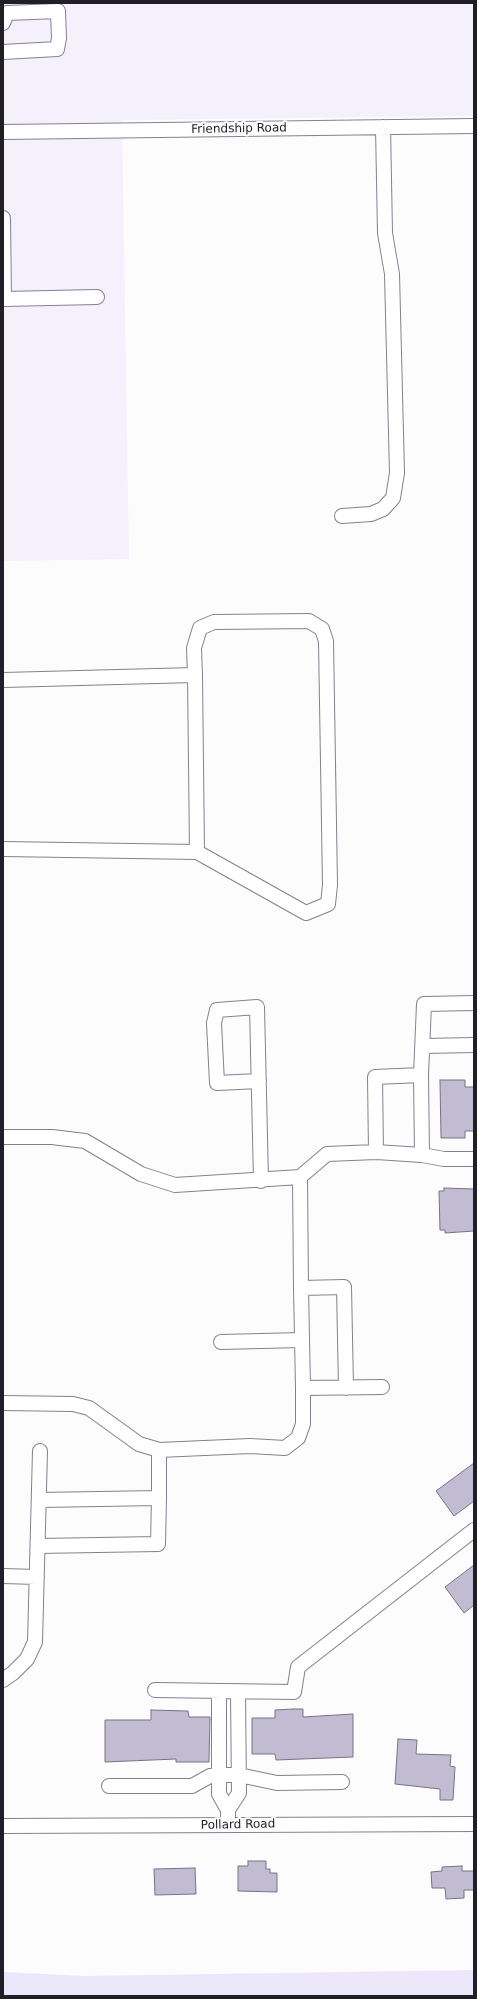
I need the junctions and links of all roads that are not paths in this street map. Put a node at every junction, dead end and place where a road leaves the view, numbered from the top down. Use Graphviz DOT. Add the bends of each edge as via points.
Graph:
graph roads {
  1 [pos="3,23"];
  2 [pos="3,52"];
  3 [pos="474,126"];
  4 [pos="383,127"];
  5 [pos="3,132"];
  6 [pos="3,218"];
  7 [pos="96,297"];
  8 [pos="342,516"];
  9 [pos="195,675"];
  10 [pos="3,680"];
  11 [pos="3,850"];
  12 [pos="197,852"];
  13 [pos="474,1003"];
  14 [pos="474,1045"];
  15 [pos="423,1046"];
  16 [pos="422,1075"];
  17 [pos="259,1081"];
  18 [pos="3,1137"];
  19 [pos="376,1152"];
  20 [pos="422,1155"];
  21 [pos="473,1159"];
  22 [pos="300,1177"];
  23 [pos="261,1181"];
  24 [pos="302,1288"];
  25 [pos="302,1340"];
  26 [pos="221,1342"];
  27 [pos="382,1387"];
  28 [pos="303,1388"];
  29 [pos="346,1388"];
  30 [pos="3,1403"];
  31 [pos="159,1450"];
  32 [pos="40,1451"];
  33 [pos="159,1498"];
  34 [pos="39,1500"];
  35 [pos="474,1530"];
  36 [pos="38,1546"];
  37 [pos="3,1576"];
  38 [pos="37,1576"];
  39 [pos="3,1680"];
  40 [pos="155,1690"];
  41 [pos="219,1691"];
  42 [pos="238,1691"];
  43 [pos="220,1775"];
  44 [pos="239,1775"];
  45 [pos="342,1782"];
  46 [pos="109,1786"];
  47 [pos="228,1810"];
  48 [pos="474,1824"];
  49 [pos="228,1825"];
  50 [pos="3,1826"];
  1 -- 2 [label="street" via="7,13 58,11 60,38 57,49"];
  3 -- 4 [label="street, Friendship Road"];
  4 -- 5 [label="street, Friendship Road"];
  4 -- 8 [label="street" via="385,233 392,274 397,473 394,498 383,509 371,514"];
  6 -- 7 [label="street" via="4,300"];
  9 -- 10 [label="street"];
  9 -- 12 [label="street"];
  9 -- 12 [label="street" via="194,648 200,628 214,622 309,621 322,629 326,641 330,885 328,904 306,913"];
  11 -- 12 [label="street"];
  13 -- 15 [label="street" via="424,1004"];
  14 -- 15 [label="street"];
  15 -- 16 [label="street"];
  16 -- 19 [label="street" via="375,1077"];
  16 -- 20 [label="street"];
  17 -- 17 [label="street" via="257,1007 217,1010 214,1023 217,1083"];
  17 -- 23 [label="street"];
  18 -- 23 [label="street" via="52,1137 85,1141 141,1174 175,1185"];
  19 -- 20 [label="street"];
  19 -- 22 [label="street" via="327,1154"];
  20 -- 21 [label="street"];
  22 -- 23 [label="street"];
  22 -- 24 [label="street"];
  24 -- 25 [label="street"];
  24 -- 29 [label="street" via="344,1287"];
  25 -- 26 [label="street"];
  25 -- 28 [label="street"];
  27 -- 29 [label="street"];
  28 -- 29 [label="street"];
  28 -- 31 [label="street" via="303,1424 298,1438 285,1448 250,1446"];
  30 -- 31 [label="street" via="73,1404 89,1408 139,1444"];
  31 -- 33 [label="street"];
  32 -- 34 [label="street"];
  33 -- 34 [label="street"];
  33 -- 36 [label="street" via="158,1544"];
  34 -- 36 [label="street"];
  35 -- 42 [label="street" via="298,1667 294,1692"];
  36 -- 38 [label="street"];
  37 -- 38 [label="street"];
  38 -- 39 [label="street" via="35,1642 27,1659"];
  40 -- 41 [label="street"];
  41 -- 42 [label="street"];
  41 -- 43 [label="street"];
  42 -- 44 [label="street"];
  43 -- 44 [label="street"];
  43 -- 46 [label="street" via="210,1776 192,1786"];
  43 -- 47 [label="street" via="219,1794"];
  44 -- 45 [label="street" via="277,1783"];
  44 -- 47 [label="street" via="239,1794"];
  47 -- 49 [label="street"];
  48 -- 49 [label="street, Pollard Road"];
  49 -- 50 [label="street, Pollard Road"];
}
